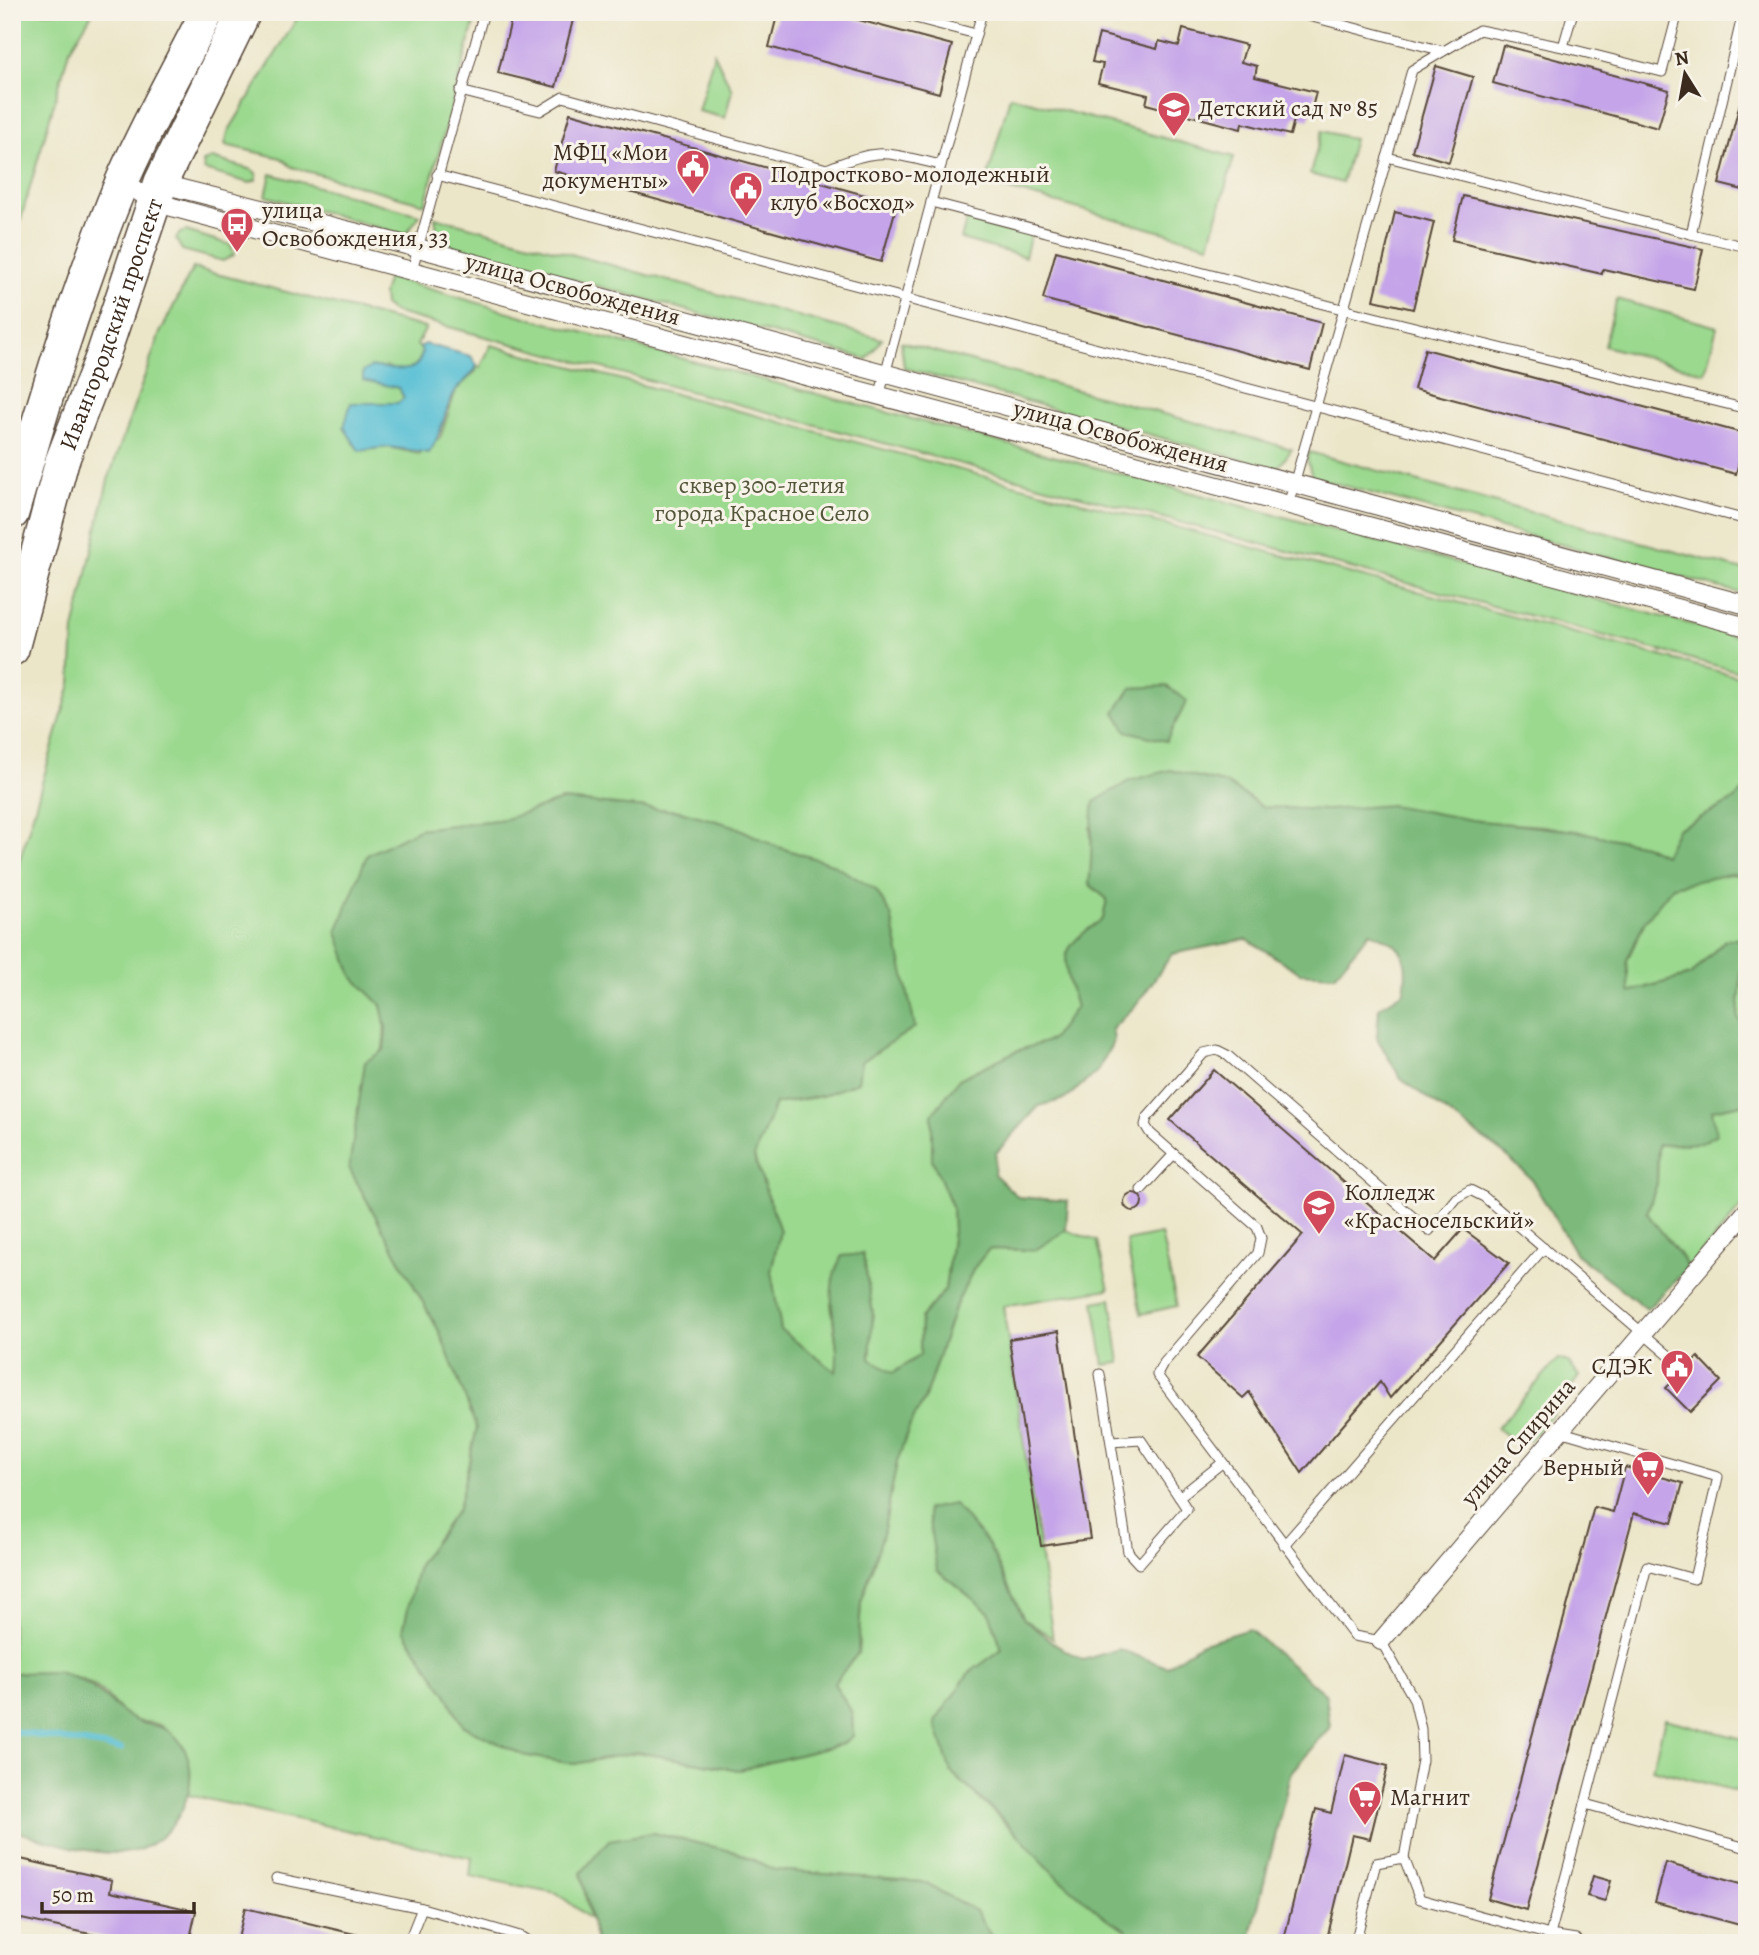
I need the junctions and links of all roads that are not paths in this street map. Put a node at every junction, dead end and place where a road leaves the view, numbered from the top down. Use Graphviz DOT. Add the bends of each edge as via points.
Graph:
graph roads {
  1 [pos="207,12"];
  2 [pos="244,12"];
  3 [pos="484,12"];
  4 [pos="892,12"];
  5 [pos="982,12"];
  6 [pos="1293,12"];
  7 [pos="1573,12"];
  8 [pos="1678,12"];
  9 [pos="1743,12"];
  10 [pos="976,34"];
  11 [pos="1563,47"];
  12 [pos="1443,51"];
  13 [pos="460,91"];
  14 [pos="1387,157"];
  15 [pos="941,166"];
  16 [pos="437,175"];
  17 [pos="122,181"];
  18 [pos="157,192"];
  19 [pos="931,202"];
  20 [pos="1691,234"];
  21 [pos="1747,247"];
  22 [pos="418,248"];
  23 [pos="412,270"];
  24 [pos="905,300"];
  25 [pos="1346,310"];
  26 [pos="884,376"];
  27 [pos="879,397"];
  28 [pos="1316,405"];
  29 [pos="1747,409"];
  30 [pos="1294,485"];
  31 [pos="1288,506"];
  32 [pos="12,513"];
  33 [pos="1747,520"];
  34 [pos="1747,605"];
  35 [pos="1747,627"];
  36 [pos="12,649"];
  37 [pos="1174,1154"];
  38 [pos="1141,1190"];
  39 [pos="1747,1211"];
  40 [pos="1544,1248"];
  41 [pos="1644,1334"];
  42 [pos="1680,1365"];
  43 [pos="1100,1374"];
  44 [pos="1559,1431"];
  45 [pos="1111,1442"];
  46 [pos="1222,1463"];
  47 [pos="1179,1497"];
  48 [pos="1284,1545"];
  49 [pos="1381,1641"];
  50 [pos="1585,1804"];
  51 [pos="1747,1848"];
  52 [pos="1404,1858"];
  53 [pos="276,1878"];
  54 [pos="422,1908"];
  55 [pos="1550,1935"];
  56 [pos="518,1939"];
  57 [pos="408,1943"];
  58 [pos="531,1943"];
  59 [pos="1355,1943"];
  60 [pos="1575,1943"];
  1 -- 17 [label="highway, Ивангородский проспект"];
  2 -- 18 [label="highway, Ивангородский проспект"];
  3 -- 13 [label="lane"];
  4 -- 10 [label="lane"];
  5 -- 10 [label="lane"];
  6 -- 12 [label="lane"];
  7 -- 11 [label="lane"];
  8 -- 11 [label="lane" via="1662,72"];
  9 -- 20 [label="lane"];
  10 -- 15 [label="lane"];
  11 -- 12 [label="lane" via="1479,30"];
  12 -- 14 [label="lane" via="1412,70"];
  13 -- 15 [label="lane" via="540,111 563,97 827,169 869,153 887,152"];
  13 -- 16 [label="lane"];
  14 -- 20 [label="lane"];
  14 -- 25 [label="lane"];
  15 -- 19 [label="lane"];
  16 -- 22 [label="lane"];
  16 -- 24 [label="lane"];
  17 -- 18 [label="street, улица Освобождения"];
  17 -- 32 [label="highway, Ивангородский проспект" via="75,305"];
  18 -- 22 [label="street, улица Освобождения"];
  18 -- 23 [label="street, улица Освобождения"];
  18 -- 36 [label="highway, Ивангородский проспект" via="62,461"];
  19 -- 24 [label="lane"];
  19 -- 25 [label="lane"];
  20 -- 21 [label="lane"];
  22 -- 23 [label="lane"];
  22 -- 26 [label="street, улица Освобождения"];
  23 -- 27 [label="street, улица Освобождения"];
  24 -- 26 [label="lane"];
  24 -- 28 [label="lane"];
  25 -- 28 [label="lane"];
  25 -- 29 [label="lane"];
  26 -- 27 [label="lane"];
  26 -- 30 [label="street, улица Освобождения"];
  27 -- 31 [label="street, улица Освобождения"];
  28 -- 30 [label="lane"];
  28 -- 33 [label="lane"];
  30 -- 31 [label="lane"];
  30 -- 34 [label="street, улица Освобождения"];
  31 -- 35 [label="street, улица Освобождения"];
  37 -- 38 [label="lane"];
  37 -- 40 [label="lane" via="1150,1133 1147,1118 1204,1053 1217,1050 1429,1231 1456,1198 1470,1190 1485,1197"];
  37 -- 46 [label="lane" via="1257,1227 1262,1238 1258,1253 1157,1375"];
  39 -- 41 [label="street, улица Спирина"];
  40 -- 41 [label="lane"];
  40 -- 48 [label="lane"];
  41 -- 42 [label="lane"];
  41 -- 44 [label="street, улица Спирина"];
  43 -- 45 [label="lane"];
  44 -- 49 [label="street, улица Спирина"];
  44 -- 50 [label="lane" via="1718,1477 1694,1579 1647,1566"];
  45 -- 47 [label="lane" via="1141,1440"];
  45 -- 47 [label="lane" via="1128,1552 1139,1564 1187,1509"];
  46 -- 47 [label="lane"];
  46 -- 48 [label="lane"];
  48 -- 49 [label="lane" via="1354,1636"];
  49 -- 52 [label="lane" via="1414,1699 1421,1729 1422,1760"];
  50 -- 51 [label="lane"];
  50 -- 55 [label="lane"];
  52 -- 55 [label="lane" via="1420,1899"];
  52 -- 59 [label="lane" via="1376,1863"];
  53 -- 54 [label="lane"];
  54 -- 56 [label="lane"];
  54 -- 57 [label="lane"];
  55 -- 60 [label="lane" via="1576,1939"];
  56 -- 58 [label="lane"];
}
